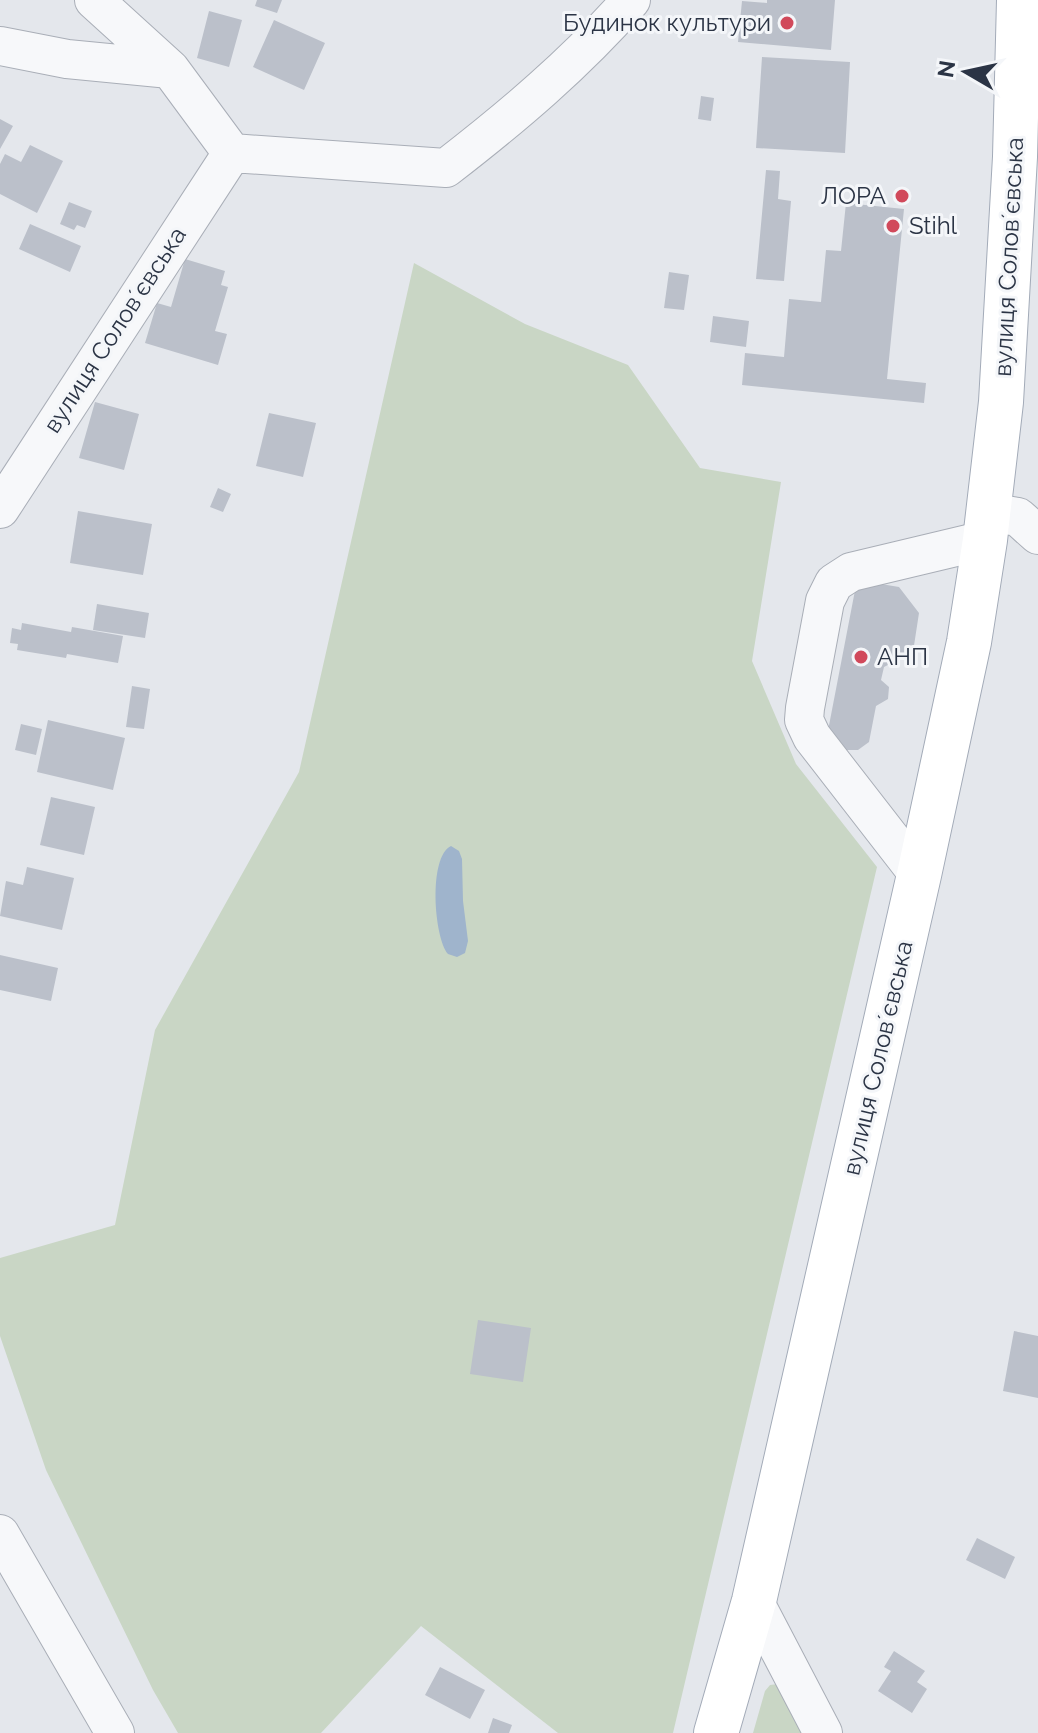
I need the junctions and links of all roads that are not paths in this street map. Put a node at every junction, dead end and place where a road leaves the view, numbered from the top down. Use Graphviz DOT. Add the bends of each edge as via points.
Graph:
graph roads {
  1 [pos="94,0"];
  2 [pos="631,0"];
  3 [pos="1019,0"];
  4 [pos="0,46"];
  5 [pos="170,69"];
  6 [pos="232,153"];
  7 [pos="0,509"];
  8 [pos="986,526"];
  9 [pos="1038,535"];
  10 [pos="919,875"];
  11 [pos="0,1534"];
  12 [pos="754,1601"];
  13 [pos="115,1733"];
  14 [pos="716,1733"];
  15 [pos="823,1733"];
  1 -- 5 [label="street"];
  2 -- 6 [label="street" via="558,75 446,168"];
  3 -- 8 [label="main road, вулиця Соловʼєвська" via="1001,402"];
  4 -- 5 [label="street"];
  5 -- 6 [label="street"];
  6 -- 7 [label="street, вулиця Соловʼєвська"];
  8 -- 9 [label="street" via="1018,517"];
  8 -- 10 [label="main road, вулиця Соловʼєвська" via="969,642"];
  8 -- 10 [label="street" via="851,572 834,583 825,601 806,726"];
  10 -- 12 [label="main road, вулиця Соловʼєвська"];
  11 -- 13 [label="street"];
  12 -- 14 [label="main road, вулиця Соловʼєвська"];
  12 -- 15 [label="street"];
}
